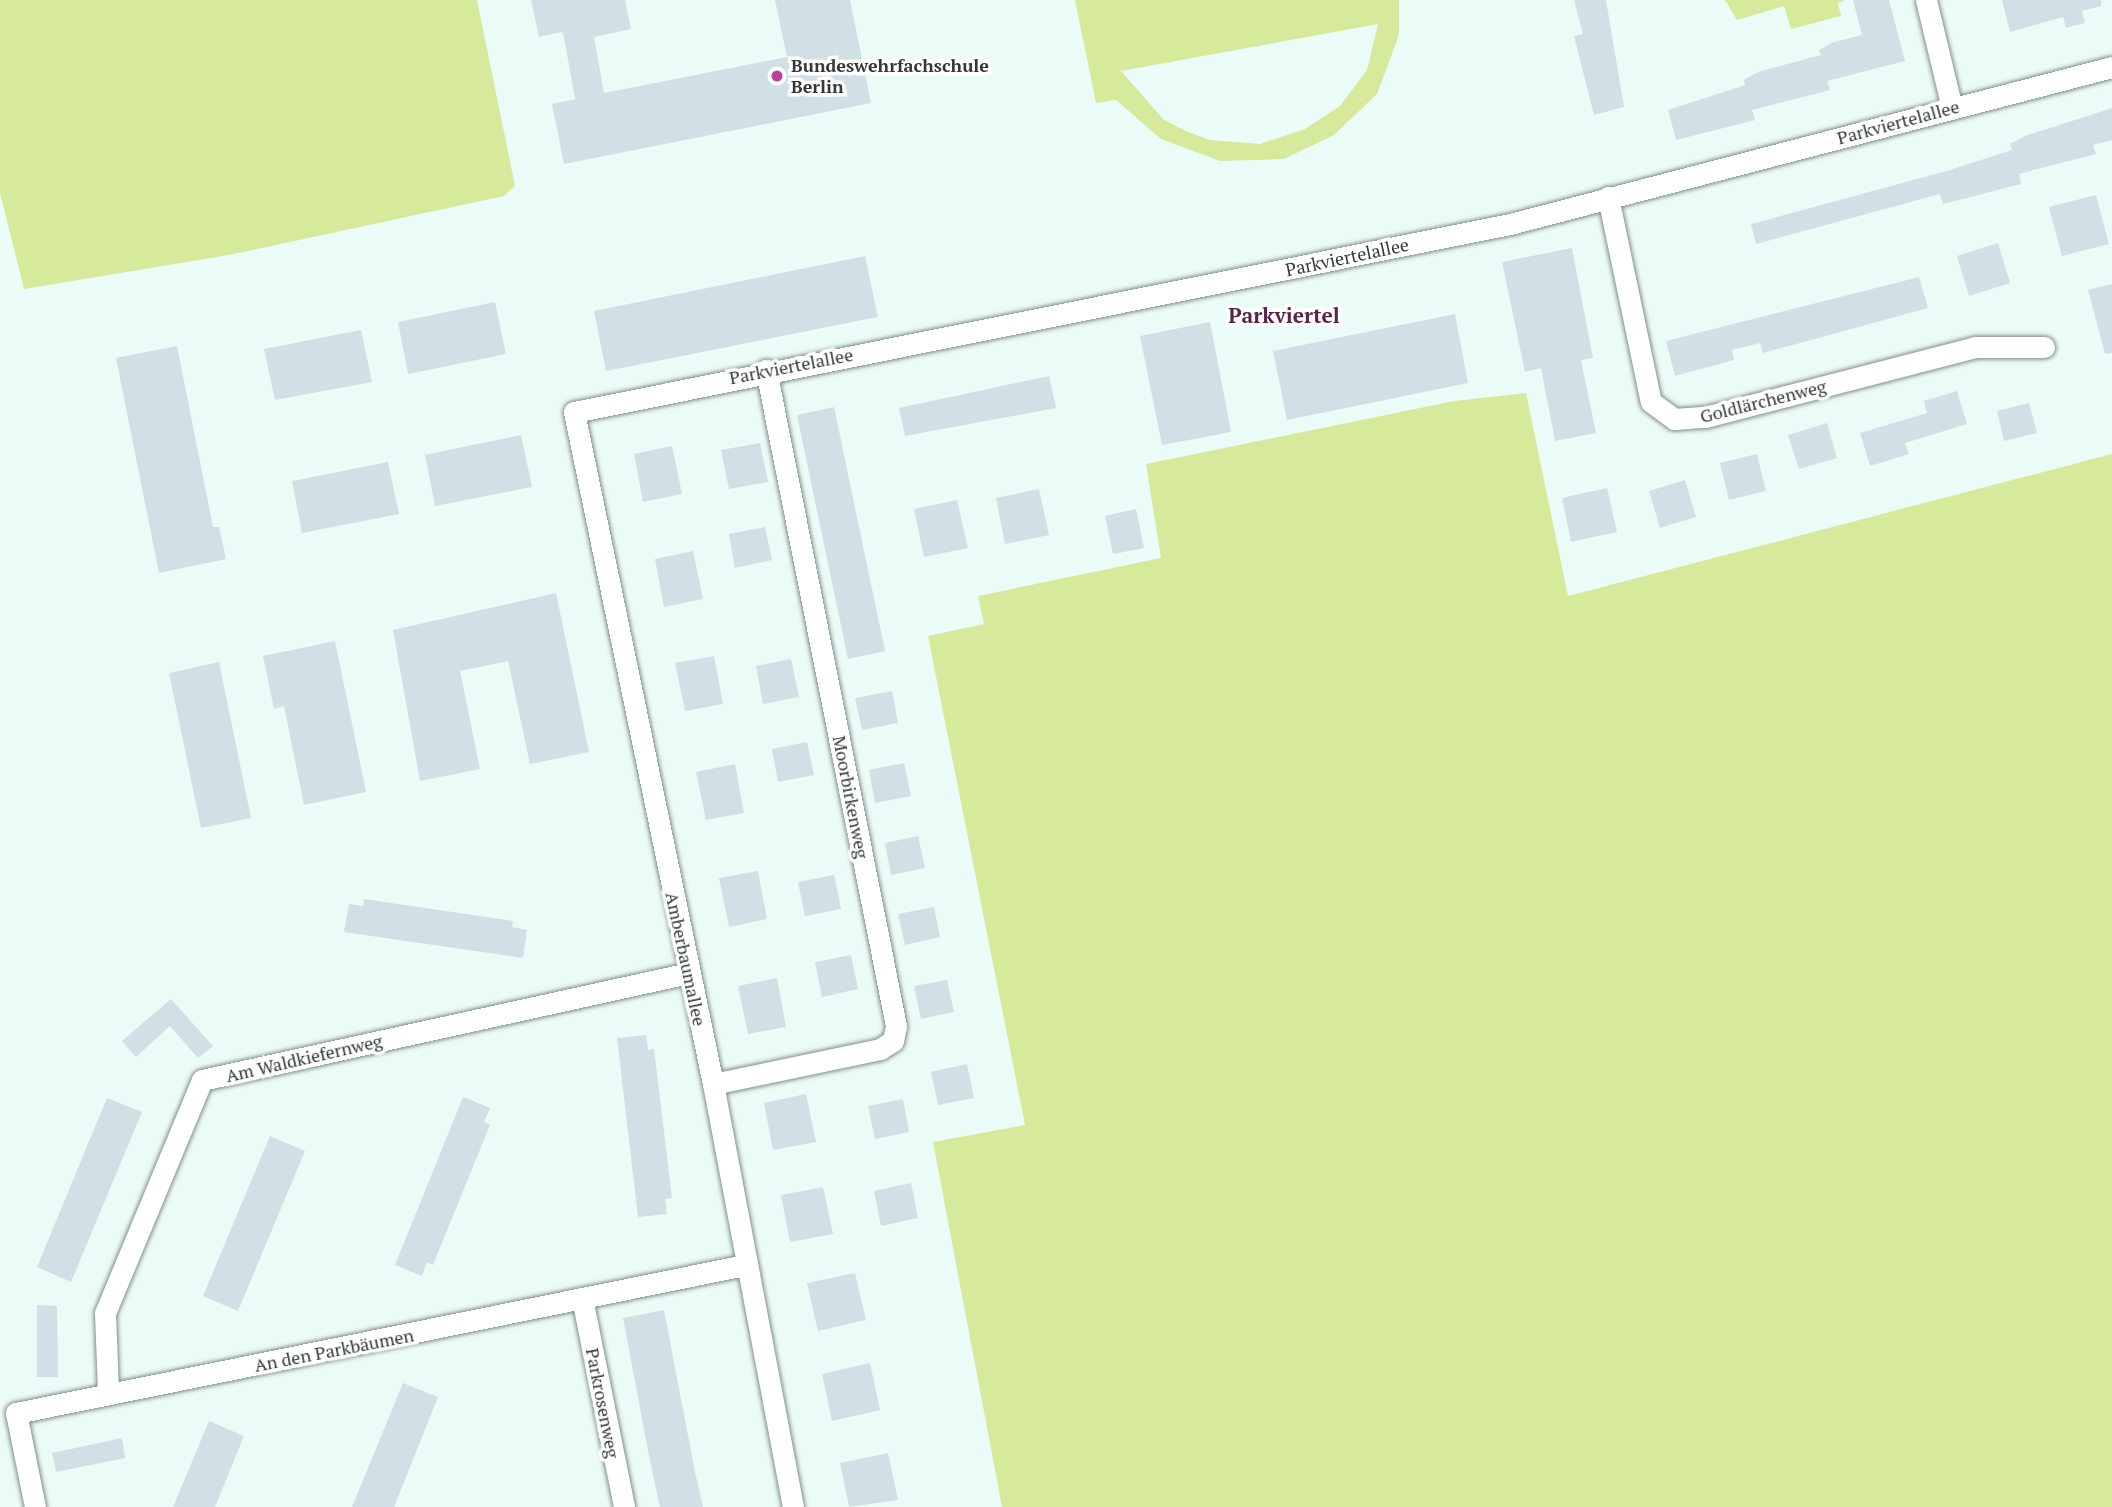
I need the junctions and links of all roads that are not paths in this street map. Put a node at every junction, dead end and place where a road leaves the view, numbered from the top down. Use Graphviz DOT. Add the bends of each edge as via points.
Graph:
graph roads {
  1 [pos="1926,0"];
  2 [pos="2112,67"];
  3 [pos="1952,108"];
  4 [pos="1608,197"];
  5 [pos="2044,347"];
  6 [pos="766,370"];
  7 [pos="574,412"];
  8 [pos="688,973"];
  9 [pos="713,1084"];
  10 [pos="745,1265"];
  11 [pos="582,1298"];
  12 [pos="108,1391"];
  13 [pos="35,1507"];
  14 [pos="624,1507"];
  15 [pos="793,1507"];
  1 -- 3 [label="street"];
  2 -- 3 [label="street, Parkviertelallee"];
  3 -- 4 [label="street, Parkviertelallee"];
  4 -- 5 [label="street, Goldlärchenweg" via="1651,401 1674,419 1706,417 1975,347"];
  4 -- 6 [label="street, Parkviertelallee" via="1483,229"];
  6 -- 7 [label="street, Parkviertelallee"];
  6 -- 9 [label="street, Moorbirkenweg" via="896,1026 893,1041 880,1049"];
  7 -- 8 [label="street, Amberbaumallee"];
  8 -- 9 [label="street, Amberbaumallee"];
  8 -- 12 [label="street, Am Waldkiefernweg" via="202,1080 104,1313"];
  9 -- 10 [label="street, Amberbaumallee"];
  10 -- 11 [label="street, An den Parkbäumen"];
  10 -- 15 [label="street, Amberbaumallee"];
  11 -- 12 [label="street, An den Parkbäumen" via="412,1336"];
  11 -- 14 [label="street, Parkrosenweg"];
  12 -- 13 [label="street, An den Parkbäumen" via="16,1413"];
}
